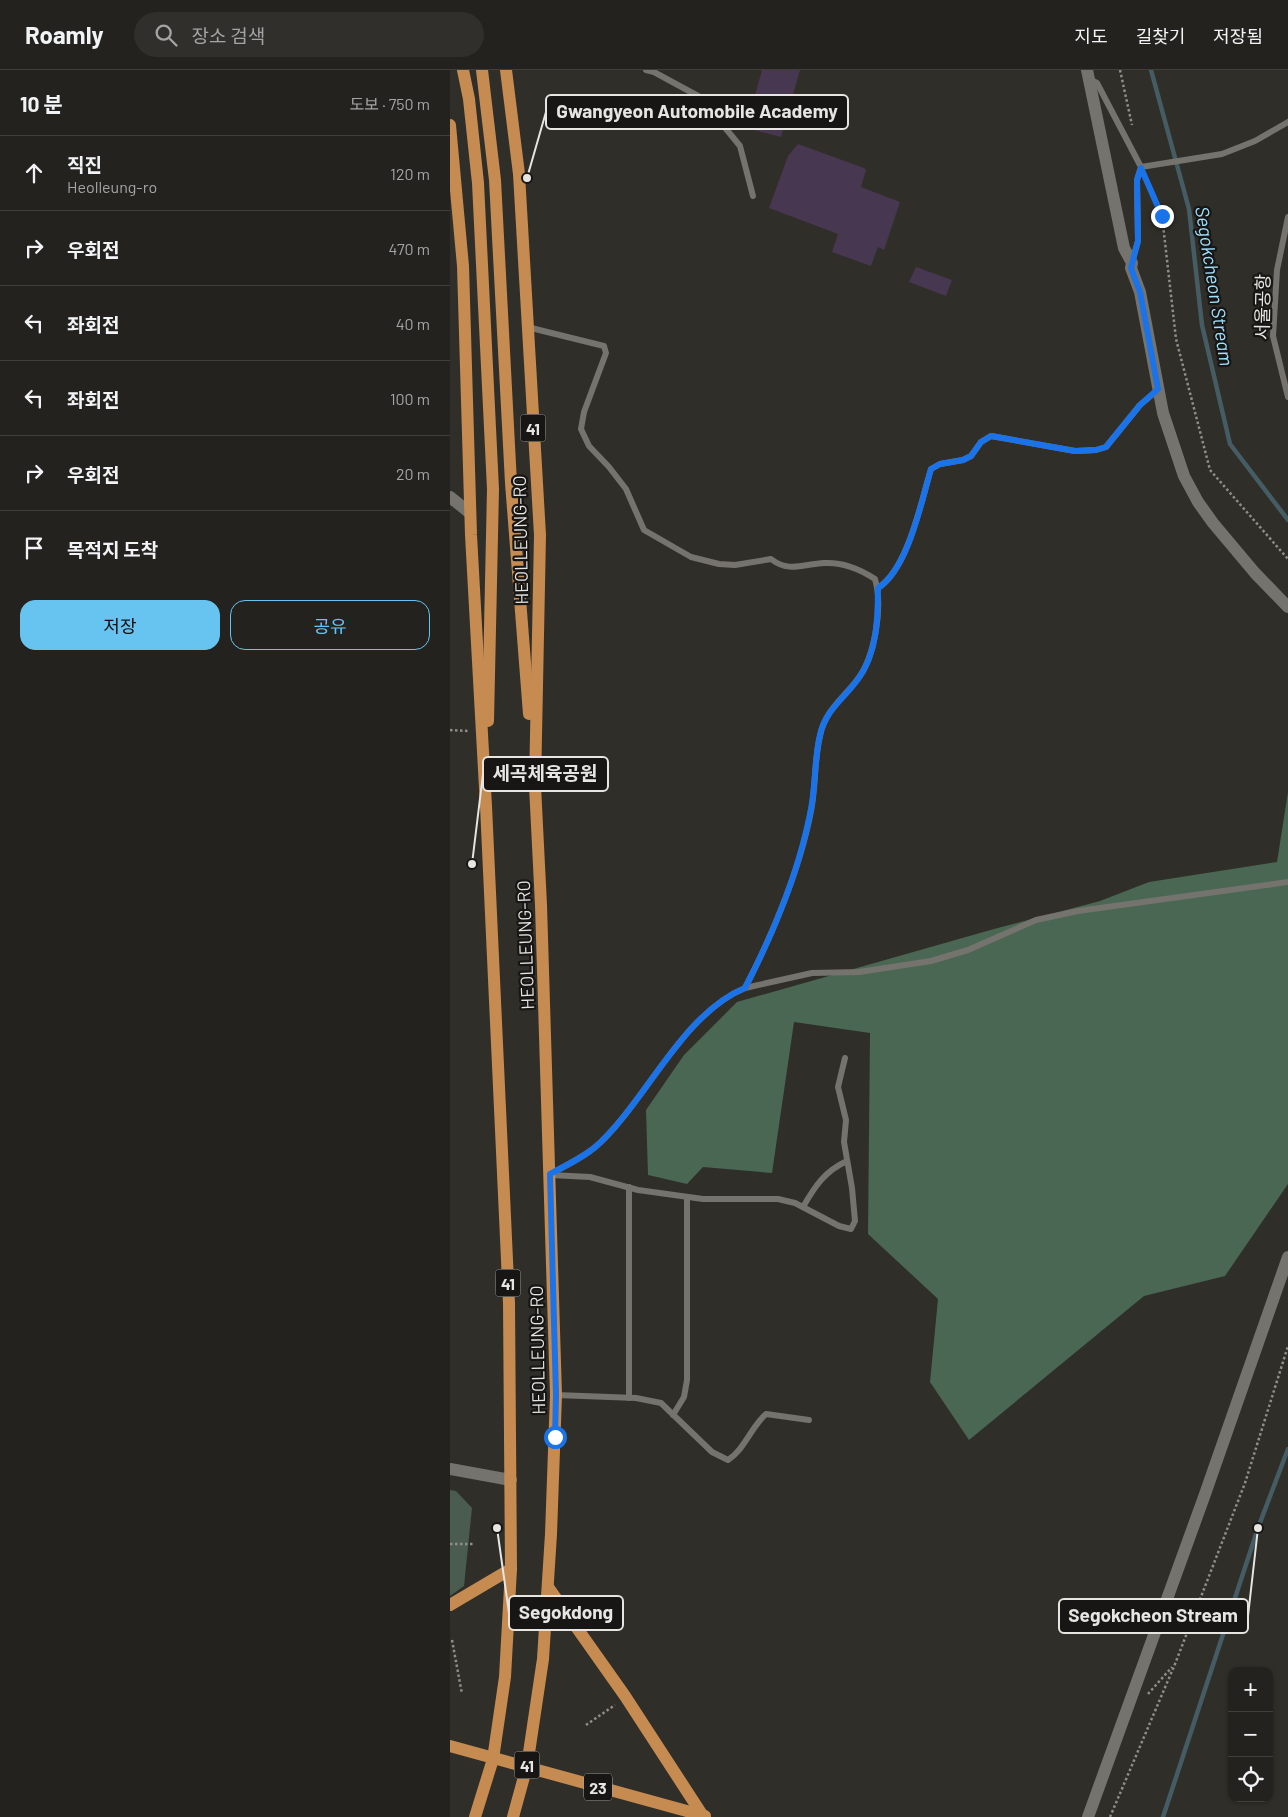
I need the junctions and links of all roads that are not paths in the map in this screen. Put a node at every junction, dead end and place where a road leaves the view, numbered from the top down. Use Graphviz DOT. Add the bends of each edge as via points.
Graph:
graph roads {
  1 [pos="463,70"];
  2 [pos="482,70"];
  3 [pos="506,70"];
  4 [pos="646,70"];
  5 [pos="1088,74"];
  6 [pos="1288,122"];
  7 [pos="450,125"];
  8 [pos="1141,168"];
  9 [pos="753,196"];
  10 [pos="1288,217"];
  11 [pos="1132,262"];
  12 [pos="527,326"];
  13 [pos="1158,389"];
  14 [pos="1288,397"];
  15 [pos="450,497"];
  16 [pos="470,513"];
  17 [pos="878,588"];
  18 [pos="1288,607"];
  19 [pos="535,786"];
  20 [pos="486,806"];
  21 [pos="1288,882"];
  22 [pos="745,988"];
  23 [pos="845,1058"];
  24 [pos="847,1160"];
  25 [pos="550,1174"];
  26 [pos="629,1187"];
  27 [pos="687,1197"];
  28 [pos="802,1207"];
  29 [pos="1288,1257"];
  30 [pos="556,1395"];
  31 [pos="630,1398"];
  32 [pos="672,1415"];
  33 [pos="809,1420"];
  34 [pos="450,1469"];
  35 [pos="511,1480"];
  36 [pos="511,1569"];
  37 [pos="548,1587"];
  38 [pos="450,1605"];
  39 [pos="450,1746"];
  40 [pos="493,1758"];
  41 [pos="526,1766"];
  42 [pos="475,1817"];
  43 [pos="513,1817"];
  44 [pos="704,1817"];
  45 [pos="1088,1817"];
  1 -- 20 [label="main road" via="478,183 493,489"];
  2 -- 19 [label="main road" via="495,180 511,482"];
  3 -- 12 [label="main road, HEOLLEUNG-RO / 41" via="520,174"];
  4 -- 9 [label="lane" via="700,97 740,146"];
  5 -- 8 [label="lane" via="1097,82"];
  5 -- 11 [label="street" via="1124,248"];
  6 -- 8 [label="lane" via="1255,141 1222,154"];
  7 -- 16 [label="main road, HEOLLEUNG-RO / 41" via="462,266"];
  8 -- 11 [label="lane" via="1137,180 1138,241"];
  10 -- 14 [label="lane, 서울공항" via="1277,270 1273,336"];
  11 -- 13 [label="street"];
  12 -- 17 [label="lane" via="604,346 606,353 581,429 589,446 626,489 644,530 691,557 719,564 735,565 771,559 788,568 826,562 861,570 875,578"];
  12 -- 19 [label="main road, HEOLLEUNG-RO / 41" via="540,535"];
  13 -- 17 [label="lane" via="1140,405 1106,447 1075,451 991,436 981,442 971,456 931,469 901,560 886,583"];
  13 -- 18 [label="street" via="1184,476 1198,502 1237,552"];
  15 -- 16 [label="street"];
  16 -- 20 [label="main road, HEOLLEUNG-RO / 41"];
  17 -- 22 [label="lane" via="874,639 866,664 858,679 838,700 820,735 815,787 805,837 770,936"];
  19 -- 25 [label="main road, HEOLLEUNG-RO / 41"];
  20 -- 35 [label="main road, HEOLLEUNG-RO / 41" via="509,1303"];
  21 -- 22 [label="lane" via="1078,911 1036,920 968,950 931,961 859,972 812,973"];
  22 -- 25 [label="lane" via="712,1008 689,1031 615,1127 590,1151"];
  23 -- 24 [label="lane" via="838,1087 846,1120 844,1142"];
  24 -- 28 [label="lane" via="834,1167 814,1186"];
  24 -- 28 [label="lane" via="856,1221 851,1229"];
  25 -- 26 [label="lane" via="590,1176"];
  25 -- 30 [label="main road, HEOLLEUNG-RO / 41"];
  26 -- 27 [label="lane"];
  26 -- 31 [label="lane"];
  27 -- 28 [label="lane" via="778,1199"];
  27 -- 32 [label="lane" via="687,1380 684,1397"];
  29 -- 45 [label="street"];
  30 -- 31 [label="lane"];
  30 -- 37 [label="main road, HEOLLEUNG-RO / 41"];
  31 -- 32 [label="lane" via="661,1403"];
  32 -- 33 [label="lane" via="712,1452 728,1460 736,1455 766,1414"];
  34 -- 35 [label="street"];
  35 -- 36 [label="main road, HEOLLEUNG-RO / 41"];
  36 -- 38 [label="main road"];
  36 -- 40 [label="main road, HEOLLEUNG-RO / 41" via="505,1678"];
  37 -- 41 [label="main road, HEOLLEUNG-RO / 41" via="543,1659"];
  37 -- 44 [label="main road" via="625,1696"];
  39 -- 40 [label="main road, 23"];
  40 -- 41 [label="main road, 23"];
  40 -- 42 [label="main road, HEOLLEUNG-RO / 41"];
  41 -- 43 [label="main road, HEOLLEUNG-RO / 41"];
  41 -- 44 [label="main road, 23"];
}
